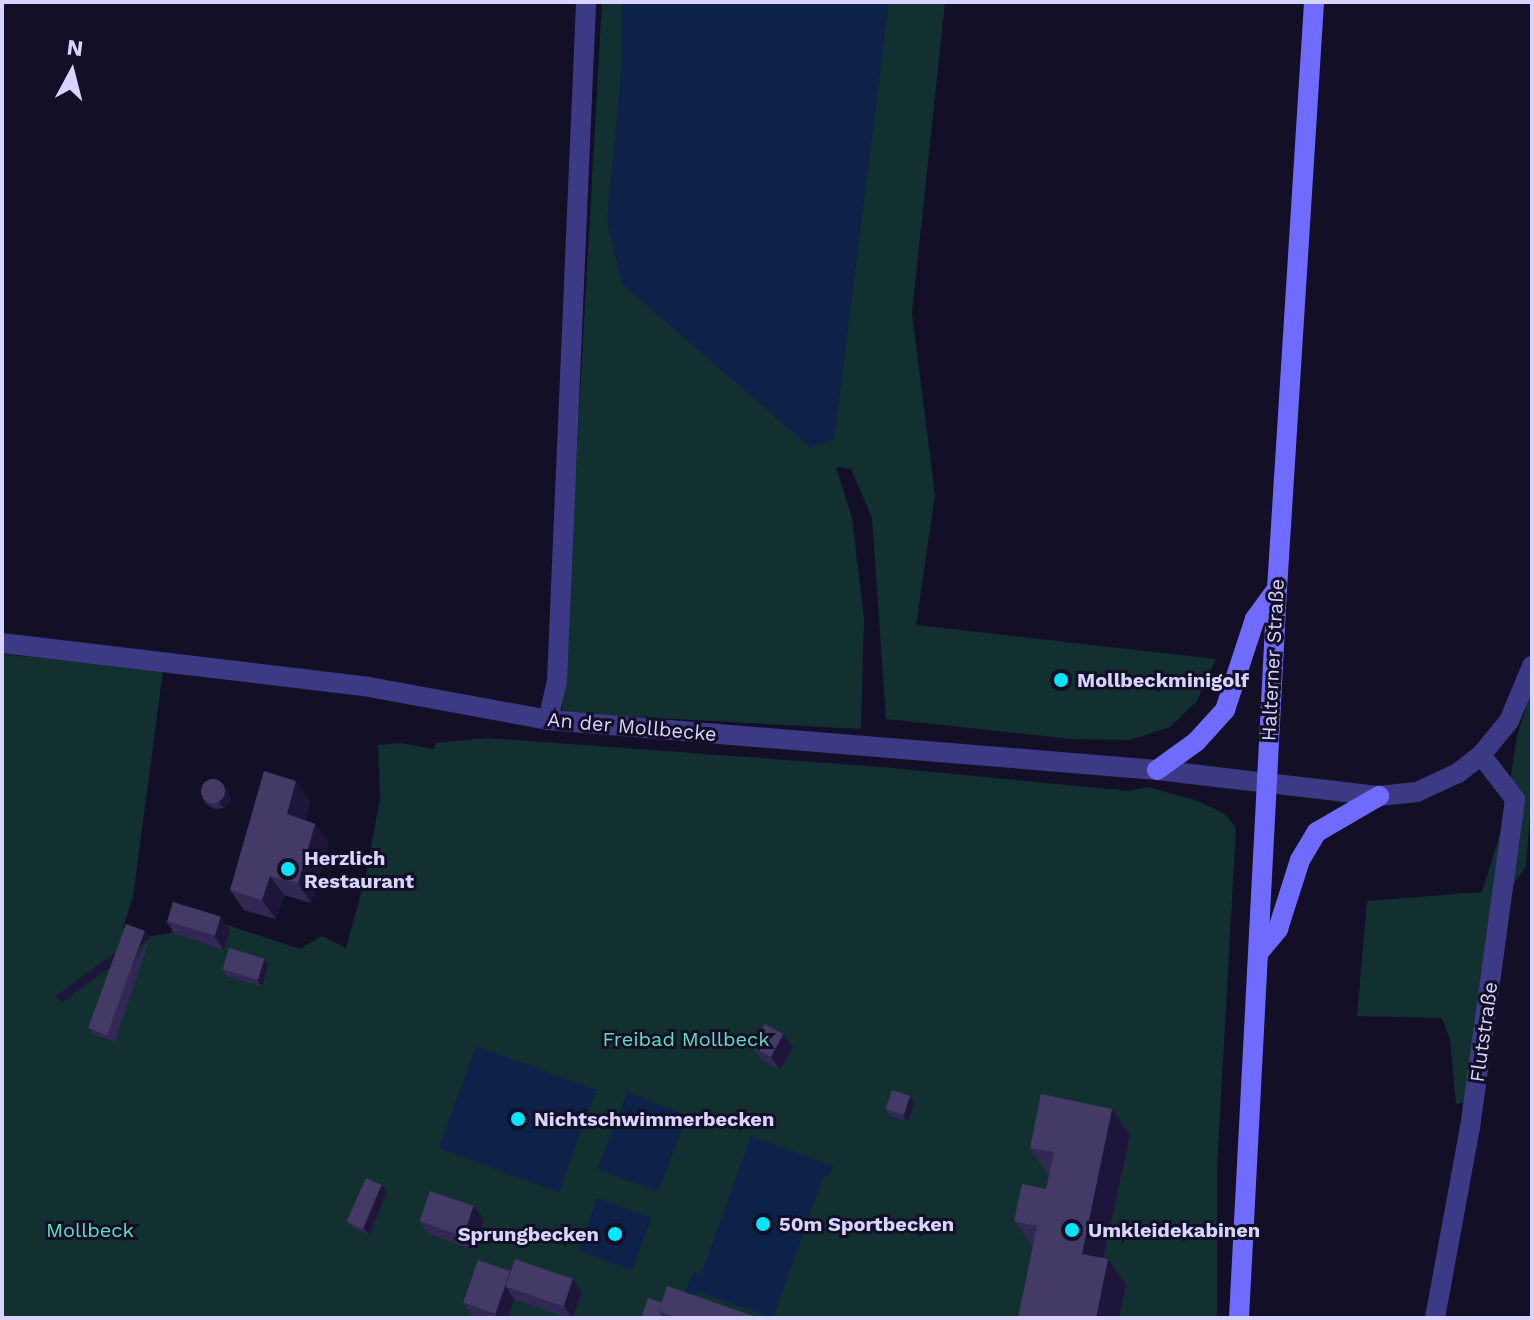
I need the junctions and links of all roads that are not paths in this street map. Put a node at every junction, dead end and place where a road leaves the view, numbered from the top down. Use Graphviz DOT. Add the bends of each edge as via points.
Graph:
graph roads {
  1 [pos="586,2"];
  2 [pos="1314,2"];
  3 [pos="1277,589"];
  4 [pos="2,643"];
  5 [pos="1532,666"];
  6 [pos="548,720"];
  7 [pos="1481,755"];
  8 [pos="1157,770"];
  9 [pos="1266,783"];
  10 [pos="1379,796"];
  11 [pos="1259,952"];
  12 [pos="1239,1318"];
  13 [pos="1435,1318"];
  1 -- 6 [label="street" via="557,681"];
  2 -- 3 [label="main road, Halterner Straße"];
  3 -- 8 [label="main road" via="1255,619 1225,710 1196,742"];
  3 -- 9 [label="main road, Halterner Straße"];
  4 -- 6 [label="street, An der Mollbecke" via="369,687"];
  5 -- 7 [label="street" via="1509,721"];
  6 -- 8 [label="street, An der Mollbecke"];
  7 -- 10 [label="street" via="1458,773 1417,792"];
  7 -- 13 [label="street, Flutstraße" via="1515,799 1470,1128"];
  8 -- 9 [label="street, An der Mollbecke"];
  9 -- 10 [label="street"];
  9 -- 11 [label="main road, Halterner Straße"];
  10 -- 11 [label="main road" via="1317,832 1300,860 1278,929"];
  11 -- 12 [label="main road, Halterner Straße"];
}
